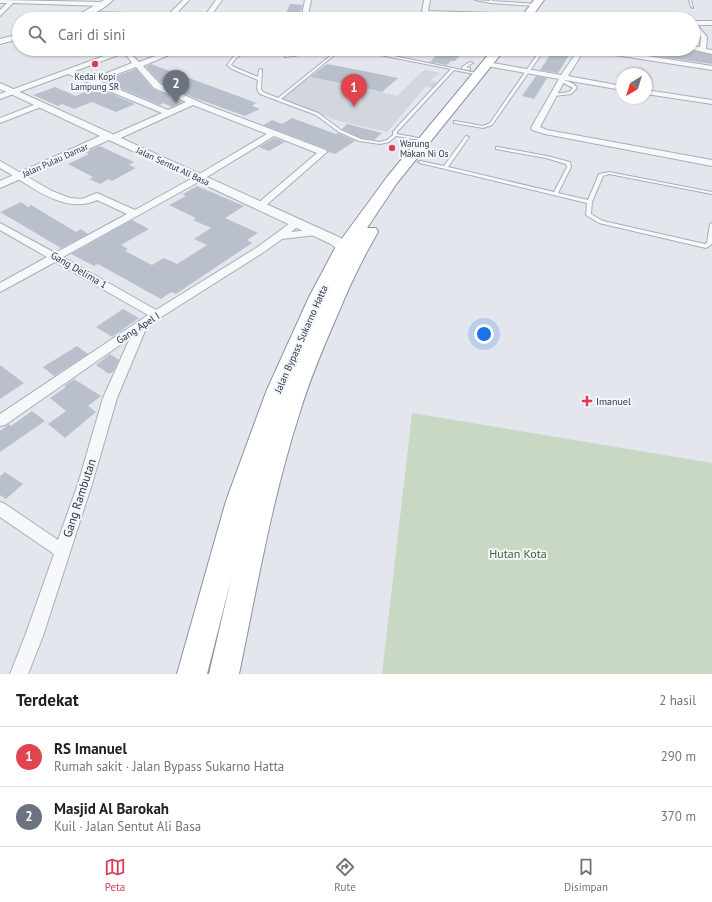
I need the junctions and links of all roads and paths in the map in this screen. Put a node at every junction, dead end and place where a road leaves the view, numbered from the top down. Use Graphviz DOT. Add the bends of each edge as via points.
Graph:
graph roads {
  1 [pos="186,0"];
  2 [pos="219,0"];
  3 [pos="308,0"];
  4 [pos="427,0"];
  5 [pos="476,0"];
  6 [pos="551,0"];
  7 [pos="690,0"];
  8 [pos="0,1"];
  9 [pos="12,1"];
  10 [pos="40,1"];
  11 [pos="491,1"];
  12 [pos="106,2"];
  13 [pos="538,2"];
  14 [pos="692,7"];
  15 [pos="93,12"];
  16 [pos="175,12"];
  17 [pos="211,12"];
  18 [pos="306,12"];
  19 [pos="424,12"];
  20 [pos="533,12"];
  21 [pos="537,12"];
  22 [pos="0,14"];
  23 [pos="712,23"];
  24 [pos="700,24"];
  25 [pos="700,32"];
  26 [pos="12,38"];
  27 [pos="0,42"];
  28 [pos="700,49"];
  29 [pos="703,49"];
  30 [pos="712,52"];
  31 [pos="112,56"];
  32 [pos="128,56"];
  33 [pos="161,56"];
  34 [pos="237,56"];
  35 [pos="332,56"];
  36 [pos="389,56"];
  37 [pos="539,56"];
  38 [pos="578,56"];
  39 [pos="634,56"];
  40 [pos="489,63"];
  41 [pos="137,65"];
  42 [pos="712,68"];
  43 [pos="453,69"];
  44 [pos="261,70"];
  45 [pos="68,71"];
  46 [pos="529,72"];
  47 [pos="260,79"];
  48 [pos="563,79"];
  49 [pos="93,81"];
  50 [pos="0,86"];
  51 [pos="616,87"];
  52 [pos="13,92"];
  53 [pos="652,93"];
  54 [pos="555,95"];
  55 [pos="0,97"];
  56 [pos="279,99"];
  57 [pos="193,102"];
  58 [pos="712,102"];
  59 [pos="463,103"];
  60 [pos="42,105"];
  61 [pos="168,113"];
  62 [pos="0,121"];
  63 [pos="274,133"];
  64 [pos="395,135"];
  65 [pos="111,137"];
  66 [pos="467,137"];
  67 [pos="424,140"];
  68 [pos="498,148"];
  69 [pos="420,162"];
  70 [pos="712,163"];
  71 [pos="0,164"];
  72 [pos="446,167"];
  73 [pos="21,175"];
  74 [pos="199,178"];
  75 [pos="0,184"];
  76 [pos="556,193"];
  77 [pos="712,193"];
  78 [pos="590,202"];
  79 [pos="260,206"];
  80 [pos="134,213"];
  81 [pos="297,223"];
  82 [pos="712,224"];
  83 [pos="0,226"];
  84 [pos="316,232"];
  85 [pos="278,237"];
  86 [pos="344,248"];
  87 [pos="55,257"];
  88 [pos="0,288"];
  89 [pos="157,315"];
  90 [pos="142,324"];
  91 [pos="0,421"];
  92 [pos="0,509"];
  93 [pos="62,551"];
  94 [pos="195,661"];
  95 [pos="19,674"];
  96 [pos="186,674"];
  97 [pos="224,674"];
  1 -- 16 [label="street"];
  2 -- 17 [label="street"];
  3 -- 18 [label="street"];
  4 -- 19 [label="street"];
  5 -- 11 [label="lane"];
  6 -- 21 [label="highway"];
  7 -- 14 [label="lane"];
  8 -- 9 [label="street"];
  9 -- 10 [label="street"];
  9 -- 22 [label="street"];
  10 -- 12 [label="street"];
  11 -- 13 [label="lane"];
  12 -- 15 [label="street"];
  13 -- 20 [label="highway"];
  23 -- 24 [label="street"];
  25 -- 29 [label="street" via="704,37"];
  26 -- 27 [label="street"];
  28 -- 29 [label="street"];
  29 -- 30 [label="street"];
  31 -- 45 [label="street"];
  32 -- 41 [label="street"];
  33 -- 41 [label="street"];
  34 -- 47 [label="lane" via="229,65"];
  35 -- 56 [label="lane"];
  36 -- 43 [label="lane"];
  37 -- 46 [label="lane"];
  38 -- 48 [label="street"];
  39 -- 42 [label="street"];
  40 -- 43 [label="lane"];
  40 -- 46 [label="street"];
  40 -- 59 [label="highway, Jalan Bypass Sukarno Hatta"];
  41 -- 49 [label="street"];
  41 -- 57 [label="street" via="157,86"];
  43 -- 64 [label="lane" via="401,125"];
  44 -- 47 [label="lane"];
  45 -- 49 [label="street"];
  45 -- 52 [label="street"];
  46 -- 48 [label="street"];
  46 -- 59 [label="lane" via="491,124 483,127"];
  47 -- 56 [label="lane" via="261,93"];
  48 -- 51 [label="street"];
  48 -- 54 [label="street"];
  48 -- 54 [label="lane" via="575,88 570,93"];
  49 -- 61 [label="street"];
  50 -- 52 [label="street, Jalan Sentut Ali Basa"];
  52 -- 55 [label="street"];
  52 -- 60 [label="street, Jalan Sentut Ali Basa"];
  53 -- 58 [label="street"];
  54 -- 70 [label="street" via="535,128 539,131"];
  56 -- 64 [label="lane" via="317,114 340,131 366,142 380,144"];
  57 -- 61 [label="street"];
  57 -- 63 [label="street"];
  59 -- 67 [label="highway, Jalan Bypass Sukarno Hatta"];
  59 -- 69 [label="highway, Jalan Bypass Sukarno Hatta"];
  60 -- 62 [label="street"];
  60 -- 65 [label="street, Jalan Sentut Ali Basa"];
  61 -- 65 [label="street"];
  63 -- 74 [label="street"];
  63 -- 79 [label="street" via="323,152"];
  64 -- 67 [label="lane"];
  65 -- 73 [label="street, Jalan Pulau Damar"];
  65 -- 74 [label="street, Jalan Sentut Ali Basa"];
  66 -- 72 [label="lane"];
  67 -- 86 [label="highway, Jalan Bypass Sukarno Hatta"];
  68 -- 76 [label="lane" via="568,163 569,167"];
  69 -- 72 [label="lane"];
  69 -- 97 [label="highway, Jalan Bypass Sukarno Hatta" via="390,201 359,249 335,298 287,416 264,497"];
  71 -- 73 [label="street"];
  72 -- 76 [label="lane"];
  73 -- 75 [label="street, Jalan Pulau Damar"];
  73 -- 80 [label="street" via="66,201 84,202 97,196"];
  74 -- 79 [label="street, Jalan Sentut Ali Basa"];
  74 -- 80 [label="street"];
  76 -- 78 [label="lane"];
  77 -- 78 [label="lane" via="609,173 601,175"];
  78 -- 82 [label="lane" via="588,215 601,222 706,246 709,244"];
  79 -- 81 [label="street, Jalan Sentut Ali Basa"];
  80 -- 87 [label="street"];
  81 -- 84 [label="street, Jalan Sentut Ali Basa"];
  81 -- 85 [label="street, Gang Apel I"];
  83 -- 87 [label="street, Gang Delima 1"];
  84 -- 85 [label="street, Gang Apel I"];
  84 -- 86 [label="street, Jalan Sentut Ali Basa" via="336,241"];
  85 -- 89 [label="street, Gang Apel I"];
  86 -- 94 [label="highway, Jalan Bypass Sukarno Hatta" via="318,297 259,441 238,501"];
  87 -- 88 [label="street"];
  87 -- 89 [label="street, Gang Delima 1"];
  89 -- 90 [label="street, Gang Apel I"];
  90 -- 91 [label="street, Gang Apel I"];
  90 -- 93 [label="street, Gang Rambutan" via="110,398"];
  92 -- 93 [label="street"];
  93 -- 95 [label="street, Gang Rambutan"];
  94 -- 96 [label="highway, Jalan Bypass Sukarno Hatta"];
}
